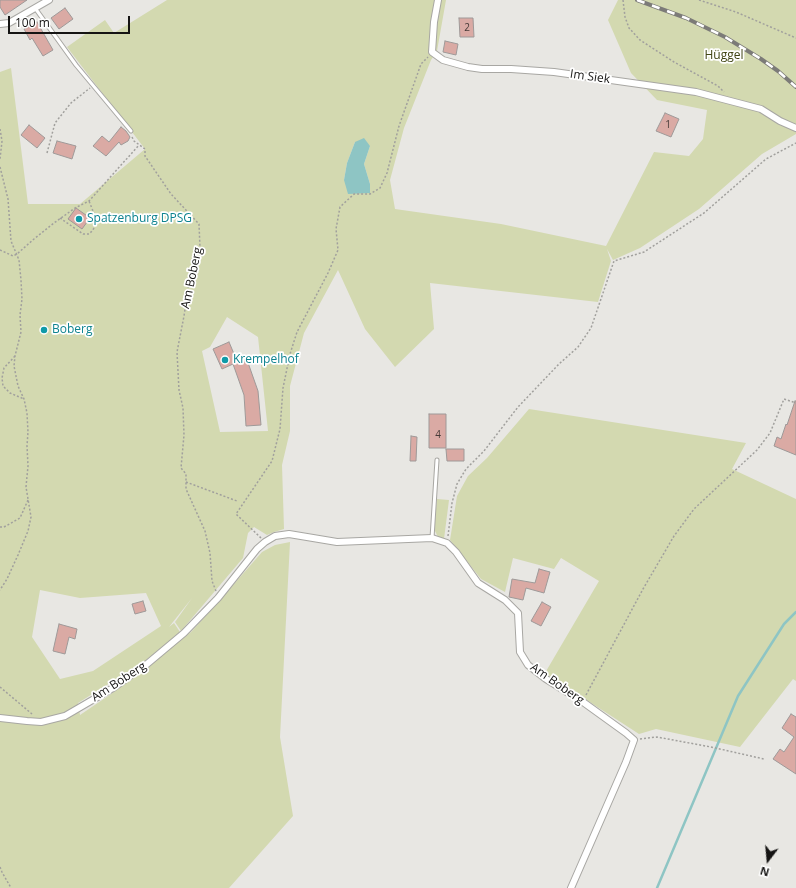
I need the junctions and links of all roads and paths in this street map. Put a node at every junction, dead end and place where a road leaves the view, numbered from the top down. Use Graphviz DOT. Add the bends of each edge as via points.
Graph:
graph roads {
  1 [pos="49,0"];
  2 [pos="438,0"];
  3 [pos="623,0"];
  4 [pos="699,0"];
  5 [pos="35,8"];
  6 [pos="0,24"];
  7 [pos="796,38"];
  8 [pos="432,52"];
  9 [pos="93,85"];
  10 [pos="733,101"];
  11 [pos="796,128"];
  12 [pos="0,129"];
  13 [pos="131,131"];
  14 [pos="796,143"];
  15 [pos="139,145"];
  16 [pos="47,153"];
  17 [pos="0,159"];
  18 [pos="0,167"];
  19 [pos="89,201"];
  20 [pos="60,218"];
  21 [pos="0,250"];
  22 [pos="17,254"];
  23 [pos="15,356"];
  24 [pos="24,399"];
  25 [pos="796,402"];
  26 [pos="437,460"];
  27 [pos="186,482"];
  28 [pos="28,499"];
  29 [pos="237,501"];
  30 [pos="0,527"];
  31 [pos="432,538"];
  32 [pos="265,542"];
  33 [pos="447,543"];
  34 [pos="0,590"];
  35 [pos="218,598"];
  36 [pos="0,686"];
  37 [pos="583,702"];
  38 [pos="0,718"];
  39 [pos="41,722"];
  40 [pos="634,740"];
  41 [pos="764,759"];
  42 [pos="0,867"];
  43 [pos="11,888"];
  44 [pos="571,888"];
  1 -- 5 [label="street"];
  2 -- 8 [label="street"];
  3 -- 10 [label="path" via="629,28 640,40 718,86"];
  4 -- 7 [label="path" via="736,12"];
  5 -- 6 [label="street" via="9,23"];
  5 -- 9 [label="lane"];
  8 -- 10 [label="street, Im Siek" via="443,60 468,67 554,72 696,92"];
  8 -- 32 [label="path" via="421,64 380,188 370,194 354,194 340,207 336,229 338,250 297,332 283,388 280,429 272,461 236,514"];
  9 -- 13 [label="lane"];
  9 -- 16 [label="path" via="71,103 55,123"];
  10 -- 11 [label="street, Im Siek" via="761,108"];
  12 -- 17 [label="path"];
  13 -- 15 [label="path, Am Boberg" via="134,141"];
  14 -- 33 [label="path" via="766,159 704,213 644,252 614,261 591,328 578,347 518,407 484,451 466,469 457,484"];
  15 -- 19 [label="path"];
  15 -- 27 [label="path, Am Boberg" via="146,149 145,156 171,194 199,224 200,248 190,276 177,352 184,435 181,468 186,474"];
  18 -- 22 [label="path" via="8,199 11,241"];
  19 -- 20 [label="path"];
  19 -- 20 [label="path" via="96,223 89,234 83,234"];
  20 -- 22 [label="path"];
  21 -- 22 [label="path" via="13,256"];
  22 -- 23 [label="path" via="22,299 21,332"];
  23 -- 24 [label="path" via="18,386"];
  23 -- 24 [label="path" via="4,368 3,386 10,394"];
  24 -- 28 [label="path" via="28,432"];
  25 -- 37 [label="path" via="784,399 770,433 757,450 694,508 674,536"];
  26 -- 31 [label="lane"];
  27 -- 29 [label="path"];
  27 -- 35 [label="path, Am Boberg" via="186,488 205,531 212,581"];
  28 -- 30 [label="path" via="20,518"];
  28 -- 34 [label="path" via="31,516 28,531 7,580"];
  31 -- 32 [label="street, Am Boberg" via="337,542 289,534 276,536"];
  31 -- 33 [label="street, Am Boberg"];
  32 -- 35 [label="street, Am Boberg" via="256,549"];
  33 -- 37 [label="street, Am Boberg" via="478,583 505,600 518,613 520,652 528,665"];
  35 -- 39 [label="street, Am Boberg" via="184,633 113,688 65,716"];
  36 -- 39 [label="path"];
  37 -- 40 [label="street, Am Boberg"];
  38 -- 39 [label="street, Am Boberg"];
  40 -- 41 [label="path" via="657,737"];
  40 -- 44 [label="street"];
  42 -- 43 [label="path"];
}
